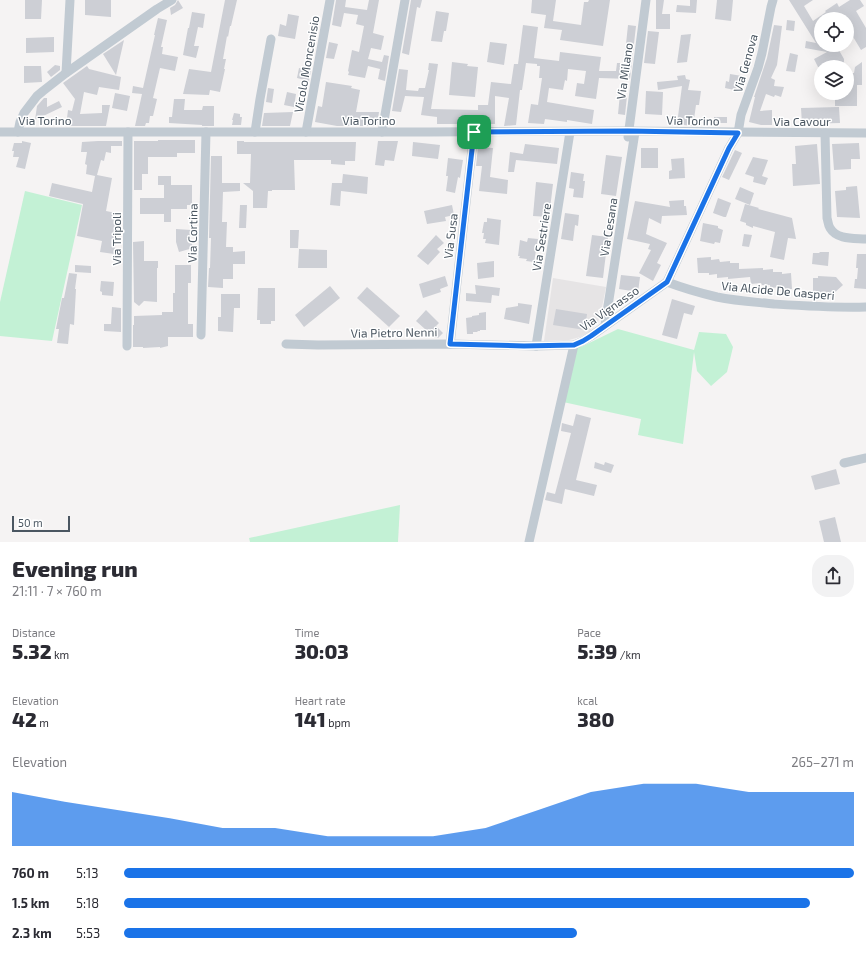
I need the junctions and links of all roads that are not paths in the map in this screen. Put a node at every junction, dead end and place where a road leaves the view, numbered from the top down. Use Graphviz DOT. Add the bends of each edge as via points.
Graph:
graph roads {
  1 [pos="70,0"];
  2 [pos="172,0"];
  3 [pos="330,0"];
  4 [pos="405,0"];
  5 [pos="646,0"];
  6 [pos="773,0"];
  7 [pos="271,38"];
  8 [pos="66,73"];
  9 [pos="0,132"];
  10 [pos="18,132"];
  11 [pos="128,132"];
  12 [pos="206,132"];
  13 [pos="255,132"];
  14 [pos="306,132"];
  15 [pos="382,132"];
  16 [pos="474,132"];
  17 [pos="570,132"];
  18 [pos="631,132"];
  19 [pos="738,133"];
  20 [pos="825,133"];
  21 [pos="866,133"];
  22 [pos="628,145"];
  23 [pos="866,239"];
  24 [pos="667,282"];
  25 [pos="866,307"];
  26 [pos="605,325"];
  27 [pos="201,335"];
  28 [pos="286,344"];
  29 [pos="450,344"];
  30 [pos="574,345"];
  31 [pos="127,346"];
  32 [pos="536,346"];
  33 [pos="866,458"];
  34 [pos="844,463"];
  35 [pos="529,542"];
  1 -- 8 [label="street"];
  2 -- 8 [label="street"];
  3 -- 14 [label="street, Vicolo Moncenisio"];
  4 -- 15 [label="street"];
  5 -- 18 [label="street, Via Milano"];
  6 -- 19 [label="street, Via Genova" via="758,68 741,115"];
  7 -- 13 [label="street"];
  8 -- 10 [label="street" via="37,96 24,113"];
  9 -- 10 [label="street, Via Torino"];
  10 -- 11 [label="street, Via Torino"];
  11 -- 12 [label="street, Via Torino"];
  11 -- 31 [label="street, Via Tripoli"];
  12 -- 13 [label="street, Via Torino"];
  12 -- 27 [label="street, Via Cortina"];
  13 -- 14 [label="street, Via Torino"];
  14 -- 15 [label="street, Via Torino"];
  15 -- 16 [label="street, Via Torino"];
  16 -- 17 [label="street, Via Torino"];
  16 -- 29 [label="street, Via Susa"];
  17 -- 18 [label="street, Via Torino"];
  17 -- 32 [label="street, Via Sestriere"];
  18 -- 19 [label="street, Via Torino"];
  18 -- 22 [label="street, Via Milano"];
  18 -- 26 [label="street, Via Cesana"];
  19 -- 20 [label="street, Via Cavour"];
  19 -- 24 [label="street"];
  20 -- 21 [label="street, Via Cavour"];
  20 -- 23 [label="street" via="827,218 830,228 837,236"];
  24 -- 25 [label="street, Via Alcide De Gasperi" via="731,299 809,306"];
  24 -- 26 [label="street, Via Vignasso"];
  26 -- 30 [label="street, Via Vignasso"];
  28 -- 29 [label="street, Via Pietro Nenni"];
  29 -- 32 [label="street, Via Pietro Nenni"];
  30 -- 32 [label="street, Via Pietro Nenni"];
  30 -- 35 [label="street, Via Vignasso"];
  33 -- 34 [label="street"];
}
